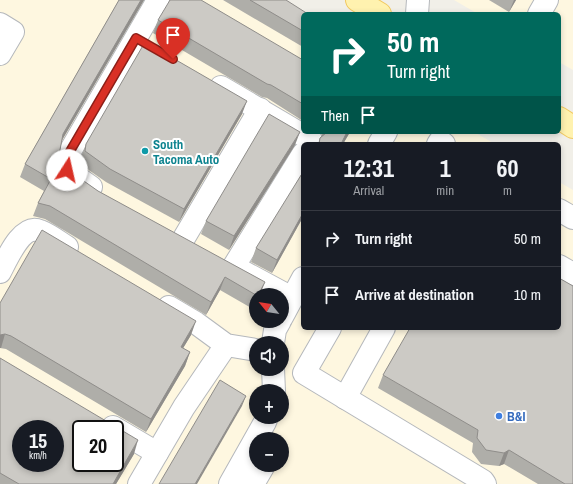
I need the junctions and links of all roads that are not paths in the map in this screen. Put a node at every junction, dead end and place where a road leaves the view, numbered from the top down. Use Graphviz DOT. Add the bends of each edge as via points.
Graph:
graph roads {
  1 [pos="158,0"];
  2 [pos="356,0"];
  3 [pos="418,0"];
  4 [pos="547,0"];
  5 [pos="377,12"];
  6 [pos="417,12"];
  7 [pos="540,12"];
  8 [pos="0,24"];
  9 [pos="136,38"];
  10 [pos="155,49"];
  11 [pos="0,54"];
  12 [pos="202,76"];
  13 [pos="260,109"];
  14 [pos="561,119"];
  15 [pos="573,127"];
  16 [pos="310,142"];
  17 [pos="301,151"];
  18 [pos="106,197"];
  19 [pos="561,211"];
  20 [pos="573,218"];
  21 [pos="200,248"];
  22 [pos="87,258"];
  23 [pos="561,267"];
  24 [pos="0,272"];
  25 [pos="573,274"];
  26 [pos="301,282"];
  27 [pos="292,298"];
  28 [pos="155,299"];
  29 [pos="289,304"];
  30 [pos="329,330"];
  31 [pos="383,330"];
  32 [pos="226,345"];
  33 [pos="249,349"];
  34 [pos="345,398"];
  35 [pos="95,417"];
  36 [pos="157,453"];
  37 [pos="249,472"];
  38 [pos="139,484"];
  39 [pos="230,484"];
  40 [pos="485,484"];
  1 -- 9 [label="street"];
  2 -- 5 [label="main road"];
  3 -- 6 [label="street"];
  4 -- 7 [label="street"];
  8 -- 11 [label="street" via="13,32"];
  9 -- 10 [label="street"];
  9 -- 18 [label="street" via="69,153 67,170"];
  12 -- 13 [label="street"];
  13 -- 16 [label="street"];
  13 -- 21 [label="street"];
  14 -- 15 [label="main road"];
  17 -- 21 [label="street"];
  19 -- 20 [label="street"];
  21 -- 27 [label="street"];
  22 -- 24 [label="street" via="39,230 29,230 20,238"];
  23 -- 25 [label="street"];
  26 -- 27 [label="street"];
  27 -- 29 [label="street"];
  28 -- 32 [label="street" via="196,323"];
  30 -- 34 [label="street" via="304,374"];
  31 -- 34 [label="street"];
  32 -- 33 [label="street"];
  32 -- 36 [label="street" via="184,406"];
  34 -- 40 [label="street"];
  35 -- 36 [label="street"];
  36 -- 38 [label="street"];
  37 -- 39 [label="street"];
}
